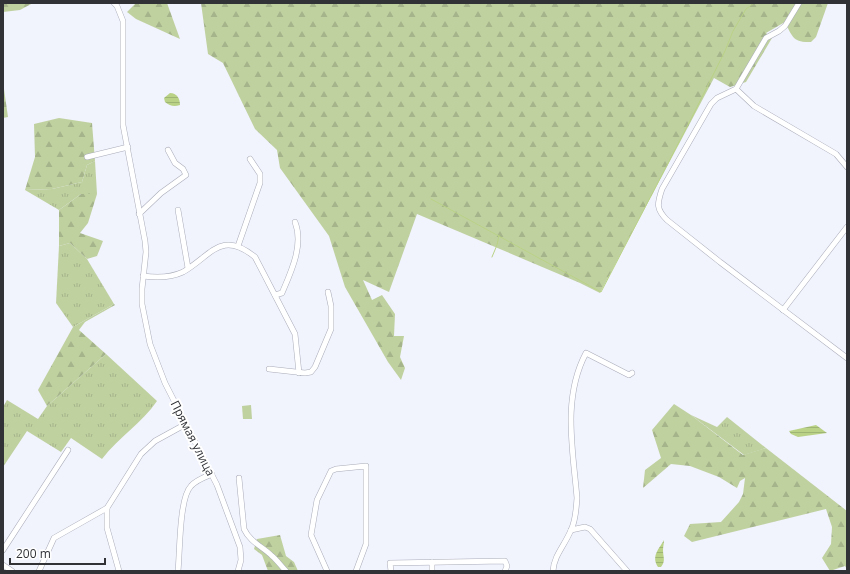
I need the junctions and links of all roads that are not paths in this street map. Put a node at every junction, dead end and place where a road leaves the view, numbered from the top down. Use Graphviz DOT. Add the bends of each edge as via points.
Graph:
graph roads {
  1 [pos="114,3"];
  2 [pos="799,3"];
  3 [pos="736,89"];
  4 [pos="128,147"];
  5 [pos="168,150"];
  6 [pos="87,157"];
  7 [pos="250,159"];
  8 [pos="847,166"];
  9 [pos="178,210"];
  10 [pos="140,214"];
  11 [pos="295,222"];
  12 [pos="847,227"];
  13 [pos="238,246"];
  14 [pos="188,268"];
  15 [pos="143,276"];
  16 [pos="328,292"];
  17 [pos="276,295"];
  18 [pos="783,310"];
  19 [pos="847,358"];
  20 [pos="269,369"];
  21 [pos="298,373"];
  22 [pos="632,373"];
  23 [pos="186,424"];
  24 [pos="68,450"];
  25 [pos="212,474"];
  26 [pos="239,478"];
  27 [pos="107,508"];
  28 [pos="571,530"];
  29 [pos="3,550"];
  30 [pos="432,562"];
  31 [pos="3,565"];
  32 [pos="12,571"];
  33 [pos="39,571"];
  34 [pos="118,571"];
  35 [pos="178,571"];
  36 [pos="238,571"];
  37 [pos="286,571"];
  38 [pos="327,571"];
  39 [pos="356,571"];
  40 [pos="390,571"];
  41 [pos="432,571"];
  42 [pos="505,571"];
  43 [pos="553,571"];
  44 [pos="626,571"];
  1 -- 4 [label="street, Прямая улица" via="123,21 123,125"];
  2 -- 3 [label="street" via="785,26 766,38"];
  3 -- 8 [label="street" via="754,106 836,154"];
  3 -- 18 [label="street" via="710,104 662,189 657,205 666,220 718,265"];
  4 -- 6 [label="street"];
  4 -- 10 [label="street, Прямая улица"];
  5 -- 10 [label="street" via="186,175 161,193"];
  7 -- 13 [label="street" via="260,174 260,183"];
  9 -- 14 [label="street"];
  10 -- 15 [label="street, Прямая улица" via="146,252"];
  11 -- 17 [label="street" via="298,243 290,275 282,293"];
  12 -- 18 [label="street"];
  13 -- 14 [label="street" via="218,247"];
  13 -- 17 [label="street" via="255,257"];
  14 -- 15 [label="street" via="165,277"];
  15 -- 23 [label="street, Прямая улица" via="142,304 150,344 165,383"];
  16 -- 21 [label="street" via="331,329 315,367 311,372"];
  17 -- 21 [label="street" via="295,334"];
  18 -- 19 [label="street"];
  20 -- 21 [label="street"];
  22 -- 28 [label="street" via="629,375 586,352 578,369 573,393 571,428 576,498 575,519"];
  23 -- 25 [label="street, Прямая улица"];
  23 -- 27 [label="street" via="155,441 141,454"];
  24 -- 29 [label="street"];
  25 -- 35 [label="street" via="193,484 186,492"];
  25 -- 36 [label="street, Прямая улица" via="240,547 241,560"];
  26 -- 37 [label="street" via="244,529 250,538"];
  27 -- 33 [label="street" via="54,538"];
  27 -- 34 [label="street" via="107,528"];
  28 -- 43 [label="street" via="555,560"];
  28 -- 44 [label="street" via="585,527 590,529"];
  30 -- 40 [label="street" via="390,563"];
  30 -- 41 [label="street"];
  30 -- 42 [label="street" via="505,561"];
  31 -- 32 [label="street"];
  38 -- 39 [label="street" via="311,535 317,500 331,471 336,468 366,466 366,544"];
}
